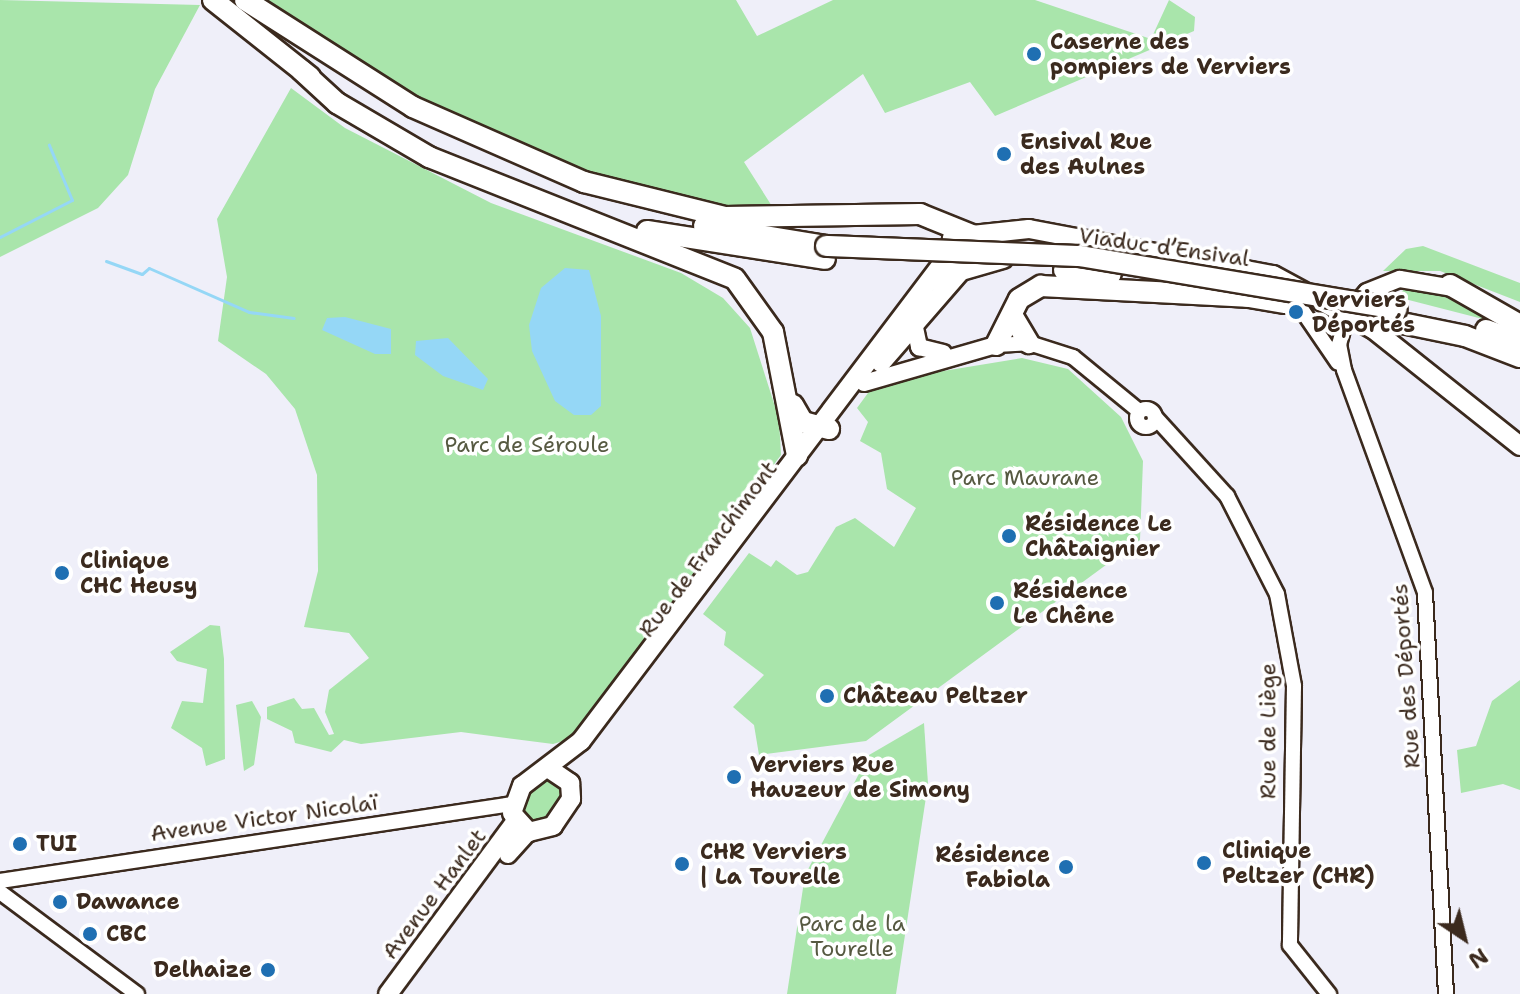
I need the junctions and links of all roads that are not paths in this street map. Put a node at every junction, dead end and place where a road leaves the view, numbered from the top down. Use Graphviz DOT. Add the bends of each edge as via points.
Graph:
graph roads {
  1 [pos="213,0"];
  2 [pos="242,0"];
  3 [pos="301,70"];
  4 [pos="965,239"];
  5 [pos="826,252"];
  6 [pos="1450,285"];
  7 [pos="1286,286"];
  8 [pos="943,287"];
  9 [pos="1251,297"];
  10 [pos="1520,312"];
  11 [pos="1012,315"];
  12 [pos="1347,315"];
  13 [pos="1397,316"];
  14 [pos="914,323"];
  15 [pos="1520,325"];
  16 [pos="1370,327"];
  17 [pos="1520,342"];
  18 [pos="1029,343"];
  19 [pos="1335,343"];
  20 [pos="996,345"];
  21 [pos="886,348"];
  22 [pos="948,354"];
  23 [pos="1520,357"];
  24 [pos="923,360"];
  25 [pos="864,383"];
  26 [pos="790,398"];
  27 [pos="823,429"];
  28 [pos="1520,446"];
  29 [pos="797,456"];
  30 [pos="548,768"];
  31 [pos="572,787"];
  32 [pos="519,819"];
  33 [pos="508,855"];
  34 [pos="0,873"];
  35 [pos="21,875"];
  36 [pos="0,881"];
  37 [pos="0,892"];
  38 [pos="11,906"];
  39 [pos="137,994"];
  40 [pos="388,994"];
  41 [pos="403,994"];
  42 [pos="1329,994"];
  43 [pos="1446,994"];
  1 -- 3 [label="highway"];
  2 -- 4 [label="highway" via="456,129 633,198 769,220 939,218"];
  2 -- 5 [label="highway" via="372,95 511,165 688,222"];
  3 -- 5 [label="highway" via="419,143 546,199 714,246"];
  3 -- 26 [label="highway" via="337,103 429,157 735,279 764,311"];
  4 -- 7 [label="highway" via="1029,229"];
  4 -- 8 [label="highway"];
  4 -- 21 [label="highway" via="895,325"];
  5 -- 9 [label="highway, Viaduc d’Ensival" via="1064,270"];
  5 -- 13 [label="highway, Viaduc d’Ensival, bridge" via="1080,256"];
  6 -- 10 [label="main road"];
  6 -- 12 [label="main road" via="1389,281"];
  6 -- 15 [label="highway"];
  7 -- 8 [label="highway" via="1028,258 971,265"];
  7 -- 12 [label="highway"];
  7 -- 19 [label="street, Rue des Déportés"];
  8 -- 14 [label="highway"];
  9 -- 11 [label="highway" via="1050,285 1023,295"];
  9 -- 13 [label="highway, Viaduc d’Ensival"];
  11 -- 18 [label="highway"];
  11 -- 20 [label="highway"];
  12 -- 16 [label="highway"];
  12 -- 19 [label="street" via="1334,323"];
  13 -- 17 [label="highway"];
  13 -- 23 [label="highway"];
  14 -- 21 [label="highway"];
  14 -- 22 [label="main road" via="919,347"];
  16 -- 19 [label="street"];
  16 -- 28 [label="highway"];
  18 -- 20 [label="street"];
  18 -- 42 [label="street, Rue de Liège" via="1098,372 1139,411 1144,427 1155,417 1227,496 1285,621 1294,686 1290,945"];
  19 -- 43 [label="street, Rue des Déportés" via="1423,578"];
  20 -- 22 [label="main road"];
  21 -- 24 [label="main road"];
  21 -- 25 [label="highway, Rue de Franchimont"];
  21 -- 27 [label="highway, Rue de Franchimont"];
  22 -- 24 [label="main road"];
  24 -- 25 [label="main road"];
  25 -- 27 [label="highway, Rue de Franchimont"];
  26 -- 27 [label="highway" via="803,422"];
  26 -- 29 [label="highway"];
  27 -- 29 [label="highway, Rue de Franchimont"];
  27 -- 31 [label="highway, Rue de Franchimont" via="580,758"];
  29 -- 30 [label="highway, Rue de Franchimont" via="581,741"];
  30 -- 31 [label="highway"];
  30 -- 32 [label="highway, Rue de Franchimont" via="527,779"];
  31 -- 32 [label="highway, Rue de Franchimont" via="553,826"];
  32 -- 33 [label="main road, Avenue Hanlet"];
  32 -- 35 [label="street, Avenue Victor Nicolaï"];
  32 -- 40 [label="highway, Avenue Hanlet"];
  33 -- 41 [label="highway, Avenue Hanlet"];
  34 -- 35 [label="street"];
  35 -- 36 [label="street"];
  35 -- 38 [label="street"];
  37 -- 38 [label="street"];
  38 -- 39 [label="street"];
}
